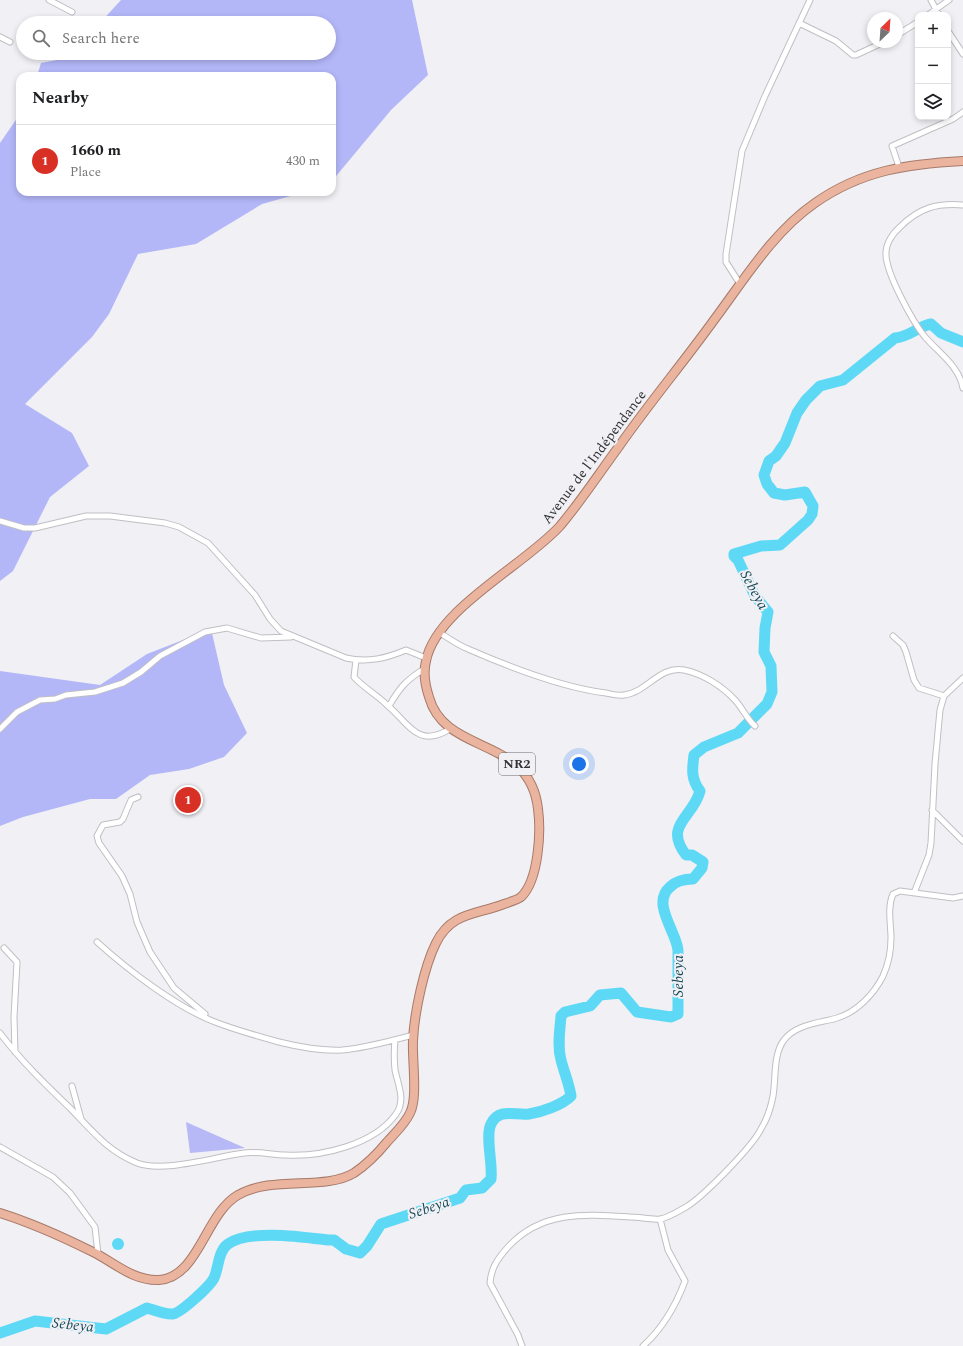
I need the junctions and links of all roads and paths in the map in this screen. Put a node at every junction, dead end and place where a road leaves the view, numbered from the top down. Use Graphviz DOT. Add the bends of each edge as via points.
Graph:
graph roads {
  1 [pos="49,0"];
  2 [pos="810,0"];
  3 [pos="931,0"];
  4 [pos="949,0"];
  5 [pos="936,10"];
  6 [pos="72,12"];
  7 [pos="933,12"];
  8 [pos="799,23"];
  9 [pos="915,24"];
  10 [pos="903,31"];
  11 [pos="951,35"];
  12 [pos="0,36"];
  13 [pos="10,42"];
  14 [pos="871,48"];
  15 [pos="963,54"];
  16 [pos="963,112"];
  17 [pos="963,161"];
  18 [pos="899,167"];
  19 [pos="963,204"];
  20 [pos="740,284"];
  21 [pos="963,388"];
  22 [pos="0,520"];
  23 [pos="439,632"];
  24 [pos="893,636"];
  25 [pos="292,637"];
  26 [pos="426,658"];
  27 [pos="356,660"];
  28 [pos="426,668"];
  29 [pos="963,678"];
  30 [pos="944,696"];
  31 [pos="389,706"];
  32 [pos="754,725"];
  33 [pos="0,729"];
  34 [pos="450,729"];
  35 [pos="138,797"];
  36 [pos="932,810"];
  37 [pos="963,841"];
  38 [pos="914,893"];
  39 [pos="963,896"];
  40 [pos="97,942"];
  41 [pos="4,948"];
  42 [pos="214,1021"];
  43 [pos="0,1032"];
  44 [pos="413,1035"];
  45 [pos="395,1040"];
  46 [pos="15,1053"];
  47 [pos="72,1086"];
  48 [pos="82,1120"];
  49 [pos="0,1147"];
  50 [pos="0,1213"];
  51 [pos="660,1219"];
  52 [pos="98,1254"];
  53 [pos="522,1346"];
  54 [pos="643,1346"];
  1 -- 6 [label="street"];
  2 -- 8 [label="street"];
  3 -- 5 [label="street"];
  4 -- 5 [label="street"];
  5 -- 7 [label="street"];
  8 -- 14 [label="street" via="836,41 853,55"];
  8 -- 20 [label="street" via="742,151 726,254 726,262"];
  9 -- 10 [label="street"];
  11 -- 15 [label="street"];
  12 -- 13 [label="street"];
  16 -- 18 [label="street" via="892,146"];
  17 -- 18 [label="highway, Avenue de l'Indépendance / NR2"];
  18 -- 20 [label="highway, Avenue de l'Indépendance / NR2" via="868,174 815,203 792,222"];
  19 -- 21 [label="street" via="933,206 911,216 895,231 886,253 888,270 918,326 951,364"];
  20 -- 23 [label="highway, Avenue de l'Indépendance / NR2" via="585,495 559,526"];
  22 -- 25 [label="street" via="24,528 35,528 86,516 110,516 179,527 208,543 256,595 274,624"];
  23 -- 26 [label="highway, Avenue de l'Indépendance / NR2"];
  23 -- 32 [label="street" via="466,648 594,692 624,695 636,692 669,670 683,670 716,684 735,699 747,719"];
  24 -- 30 [label="street" via="903,644 919,688"];
  25 -- 27 [label="street"];
  25 -- 33 [label="street" via="261,638 227,628 205,632 160,656 123,683 95,692 40,700 17,712"];
  26 -- 27 [label="street" via="406,650 381,659"];
  26 -- 28 [label="highway, Avenue de l'Indépendance / NR2"];
  27 -- 31 [label="street" via="354,677"];
  28 -- 31 [label="street" via="409,677"];
  28 -- 34 [label="highway, Avenue de l'Indépendance / NR2" via="425,680 430,703"];
  29 -- 30 [label="street"];
  30 -- 36 [label="street" via="938,727"];
  31 -- 34 [label="street" via="414,732 422,736 432,737"];
  34 -- 44 [label="highway, Avenue de l'Indépendance / NR2" via="517,764 529,778 538,807 537,860 533,877 521,896 495,908 463,915 445,928 431,954"];
  35 -- 42 [label="street" via="131,800 120,822 103,824 97,836 99,843 122,876 150,952 174,988"];
  36 -- 37 [label="street"];
  36 -- 38 [label="street" via="929,855"];
  38 -- 39 [label="street" via="953,898"];
  38 -- 51 [label="street" via="900,891 893,894 889,955 884,974 867,999 851,1012 805,1026 784,1040 778,1057 773,1096 761,1130 703,1193 688,1206"];
  40 -- 42 [label="street" via="144,980"];
  41 -- 46 [label="street" via="17,962"];
  42 -- 45 [label="street" via="256,1036 316,1048 362,1048"];
  43 -- 46 [label="street"];
  44 -- 45 [label="street"];
  44 -- 52 [label="highway, Avenue de l'Indépendance / NR2" via="412,1076 415,1098 412,1111 382,1148 351,1175 311,1182 274,1184 234,1197 214,1221 190,1262 176,1275 167,1279 154,1280 128,1274"];
  45 -- 48 [label="street" via="394,1056 401,1089 396,1114 369,1137 316,1155 247,1153 165,1168 151,1166 115,1152 101,1142"];
  46 -- 48 [label="street"];
  47 -- 48 [label="street"];
  49 -- 52 [label="street" via="53,1177 70,1194 95,1227"];
  50 -- 52 [label="highway, Avenue de l'Indépendance / NR2" via="51,1232"];
  51 -- 53 [label="street" via="598,1215 566,1216 549,1221 514,1241 497,1259 490,1283"];
  51 -- 54 [label="street" via="668,1250 685,1281 674,1306 653,1337"];
}
